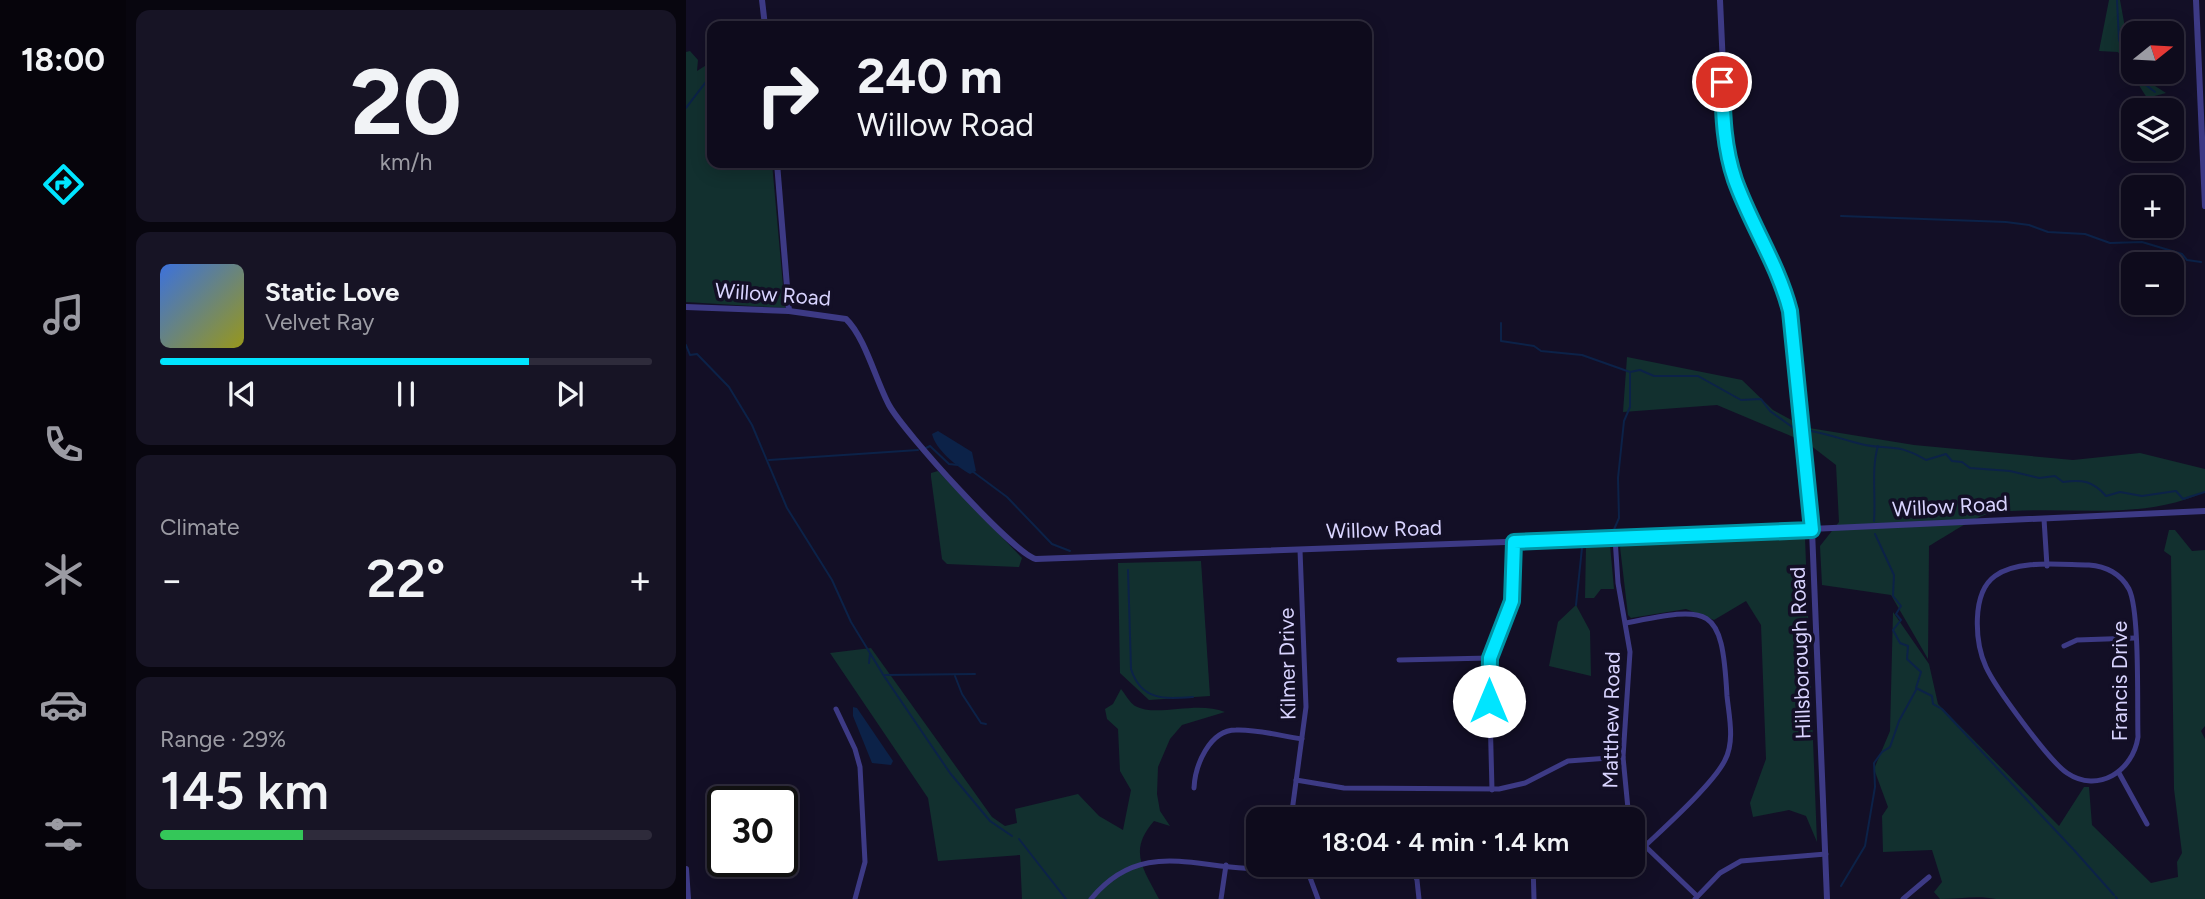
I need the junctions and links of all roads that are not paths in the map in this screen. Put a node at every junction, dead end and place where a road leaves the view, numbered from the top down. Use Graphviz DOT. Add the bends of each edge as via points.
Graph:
graph roads {
  1 [pos="762,0"];
  2 [pos="1720,0"];
  3 [pos="2196,0"];
  4 [pos="764,21"];
  5 [pos="777,168"];
  6 [pos="2205,206"];
  7 [pos="686,307"];
  8 [pos="789,312"];
  9 [pos="2205,511"];
  10 [pos="2044,519"];
  11 [pos="1812,530"];
  12 [pos="1615,538"];
  13 [pos="1514,542"];
  14 [pos="1300,550"];
  15 [pos="2047,566"];
  16 [pos="1626,623"];
  17 [pos="2135,638"];
  18 [pos="2064,646"];
  19 [pos="1490,658"];
  20 [pos="1399,660"];
  21 [pos="836,709"];
  22 [pos="1302,739"];
  23 [pos="1623,757"];
  24 [pos="2119,773"];
  25 [pos="1296,780"];
  26 [pos="1194,788"];
  27 [pos="1492,790"];
  28 [pos="1293,807"];
  29 [pos="1628,807"];
  30 [pos="2147,824"];
  31 [pos="1645,846"];
  32 [pos="1826,855"];
  33 [pos="1226,865"];
  34 [pos="1246,867"];
  35 [pos="686,869"];
  36 [pos="1310,877"];
  37 [pos="1416,877"];
  38 [pos="1533,877"];
  39 [pos="1929,877"];
  40 [pos="687,888"];
  41 [pos="1696,898"];
  42 [pos="688,899"];
  43 [pos="855,899"];
  44 [pos="1091,899"];
  45 [pos="1221,899"];
  46 [pos="1318,899"];
  47 [pos="1419,899"];
  48 [pos="1534,899"];
  49 [pos="1827,899"];
  50 [pos="1903,899"];
  1 -- 4 [label="street"];
  2 -- 11 [label="street, Hillsborough Road" via="1727,153 1790,311"];
  3 -- 6 [label="street"];
  5 -- 8 [label="street"];
  7 -- 8 [label="street, Willow Road"];
  8 -- 14 [label="street, Willow Road" via="841,316 851,323 898,419 1026,556 1055,559"];
  9 -- 10 [label="street, Willow Road"];
  10 -- 11 [label="street, Willow Road"];
  10 -- 15 [label="street"];
  11 -- 12 [label="street, Willow Road"];
  11 -- 32 [label="street, Hillsborough Road"];
  12 -- 13 [label="street, Willow Road"];
  12 -- 16 [label="street, Matthew Road"];
  13 -- 14 [label="street, Willow Road"];
  13 -- 19 [label="street" via="1510,609"];
  14 -- 22 [label="street, Kilmer Drive" via="1306,671"];
  15 -- 17 [label="street, Francis Drive" via="2096,565 2119,576 2133,598"];
  15 -- 24 [label="street, Francis Drive" via="2007,570 1985,586 1979,606 1983,660 2066,772 2093,781"];
  16 -- 23 [label="street, Matthew Road" via="1630,674"];
  16 -- 31 [label="street" via="1692,613 1714,626 1725,651 1728,752 1721,768"];
  17 -- 18 [label="street" via="2077,640"];
  17 -- 24 [label="street, Francis Drive" via="2138,737 2129,762"];
  19 -- 20 [label="street"];
  19 -- 27 [label="street"];
  21 -- 43 [label="street" via="860,767 865,862"];
  22 -- 25 [label="street, Kilmer Drive"];
  22 -- 26 [label="street" via="1230,730 1204,754 1195,772"];
  23 -- 27 [label="street" via="1568,761 1525,783"];
  23 -- 29 [label="street, Matthew Road"];
  24 -- 30 [label="street"];
  25 -- 27 [label="street" via="1343,788"];
  25 -- 28 [label="street, Kilmer Drive"];
  31 -- 41 [label="street"];
  32 -- 41 [label="street" via="1741,861 1720,873"];
  32 -- 49 [label="street, Hillsborough Road"];
  33 -- 34 [label="street"];
  33 -- 44 [label="street" via="1185,860 1151,863 1120,876"];
  33 -- 45 [label="street"];
  35 -- 40 [label="street"];
  36 -- 46 [label="street"];
  37 -- 47 [label="street"];
  38 -- 48 [label="street"];
  39 -- 50 [label="street"];
  40 -- 42 [label="street"];
}
